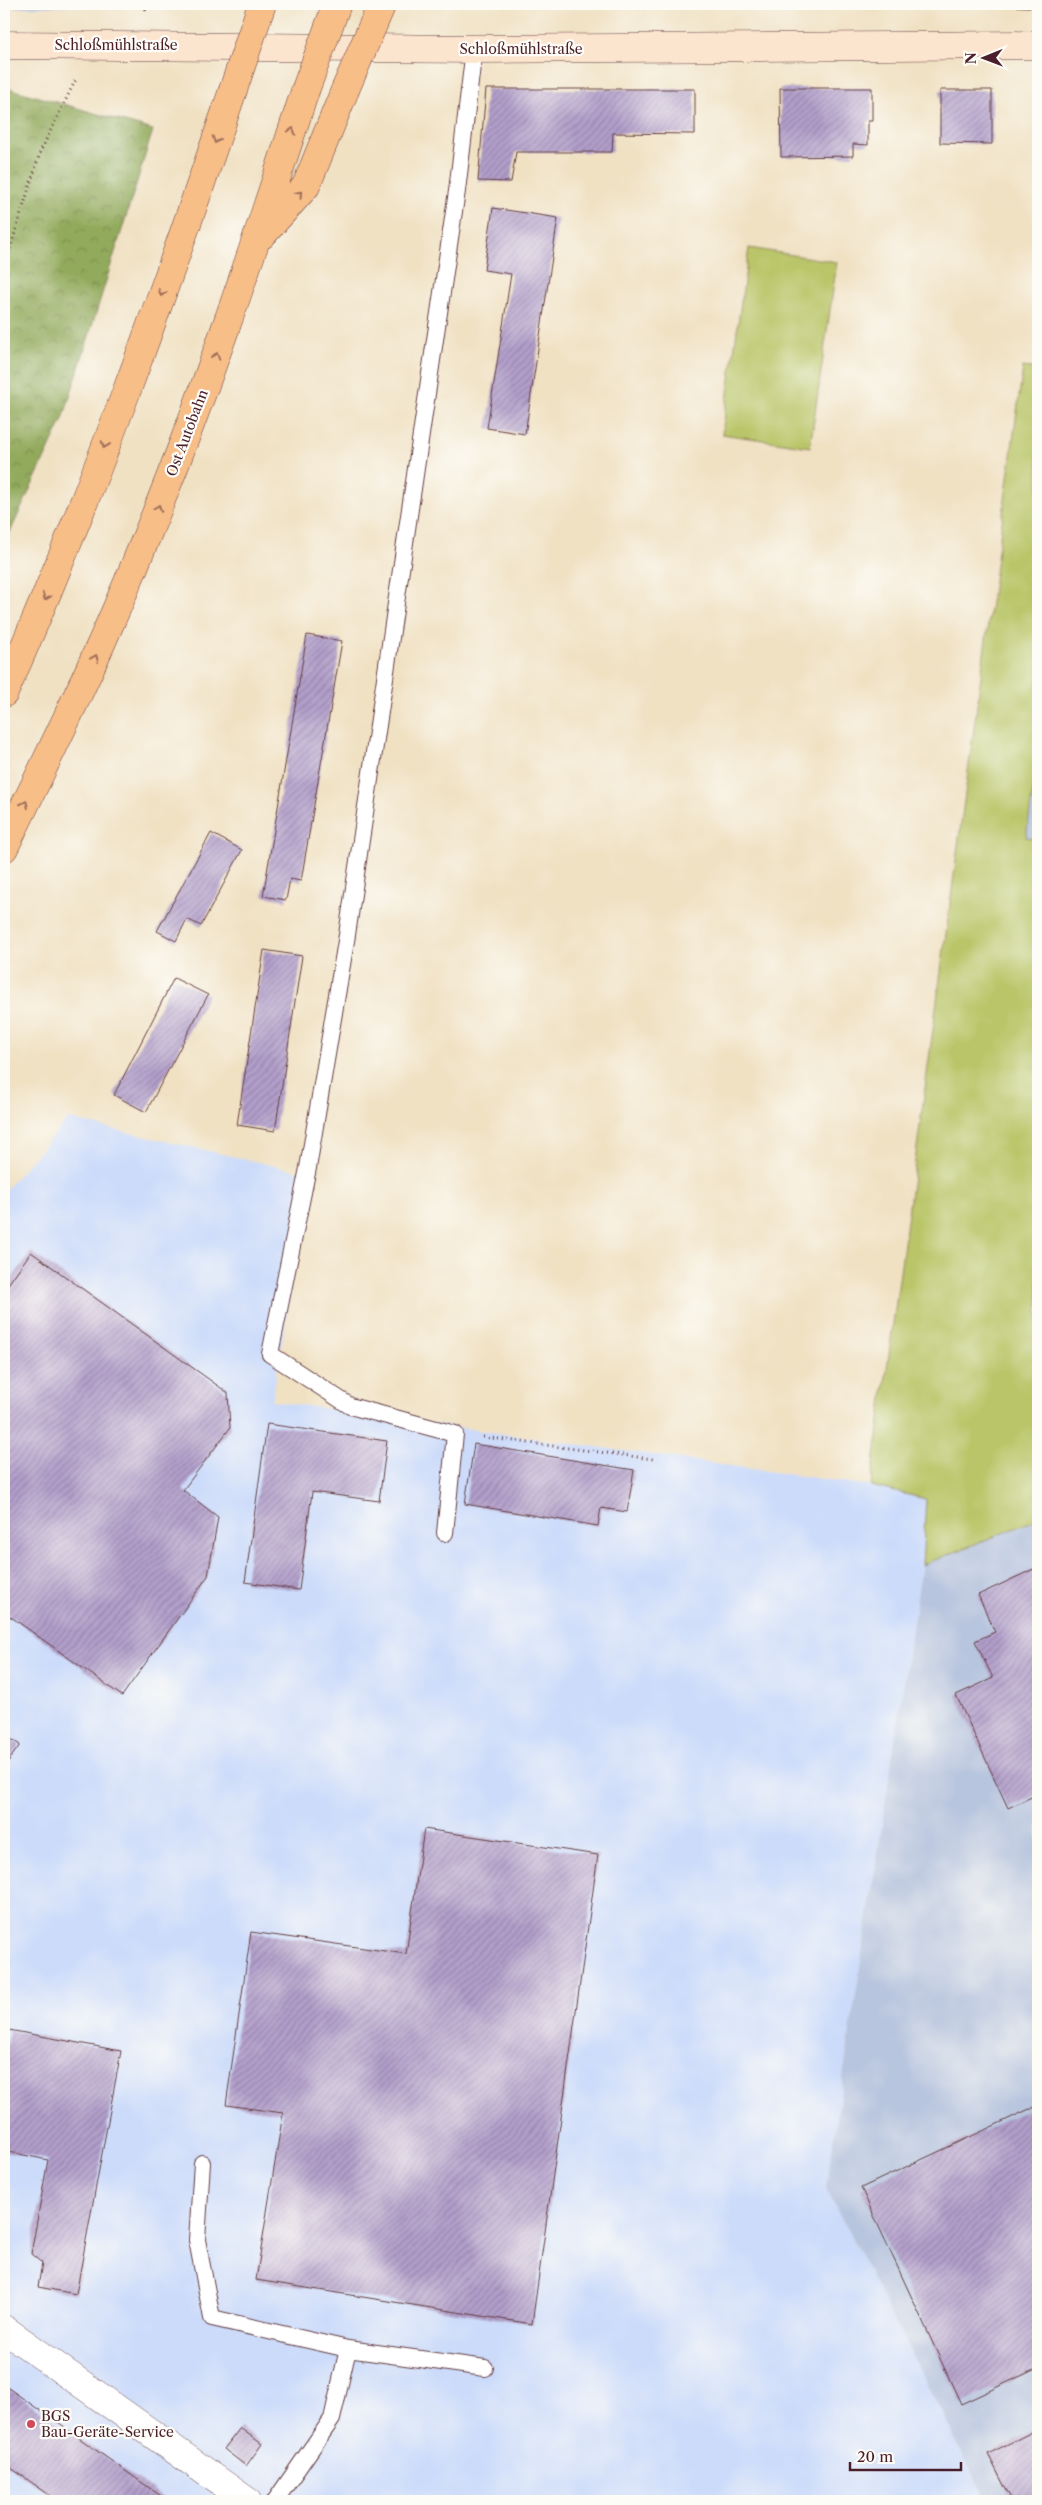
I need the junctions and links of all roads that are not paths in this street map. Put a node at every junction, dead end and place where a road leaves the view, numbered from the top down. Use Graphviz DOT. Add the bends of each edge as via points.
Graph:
graph roads {
  1 [pos="262,4"];
  2 [pos="337,4"];
  3 [pos="382,4"];
  4 [pos="4,45"];
  5 [pos="1038,45"];
  6 [pos="474,49"];
  7 [pos="254,243"];
  8 [pos="4,693"];
  9 [pos="4,848"];
  10 [pos="445,1533"];
  11 [pos="202,2163"];
  12 [pos="4,2329"];
  13 [pos="348,2348"];
  14 [pos="485,2368"];
  15 [pos="247,2501"];
  16 [pos="276,2501"];
  1 -- 8 [label="highway, one-way, bridge" via="186,226 90,486"];
  7 -- 2 [label="highway, Ost Autobahn, one-way, bridge"];
  7 -- 3 [label="highway, one-way, bridge" via="306,186"];
  4 -- 6 [label="street, Schloßmühlstraße"];
  5 -- 6 [label="street, Schloßmühlstraße"];
  6 -- 10 [label="lane" via="455,201 347,935 308,1168 270,1354 350,1406 455,1434"];
  9 -- 7 [label="highway, Ost Autobahn, one-way" via="83,685 141,551 208,380"];
  11 -- 13 [label="lane" via="197,2240 212,2318"];
  12 -- 15 [label="street"];
  13 -- 14 [label="lane"];
  13 -- 16 [label="lane" via="332,2419"];
}
